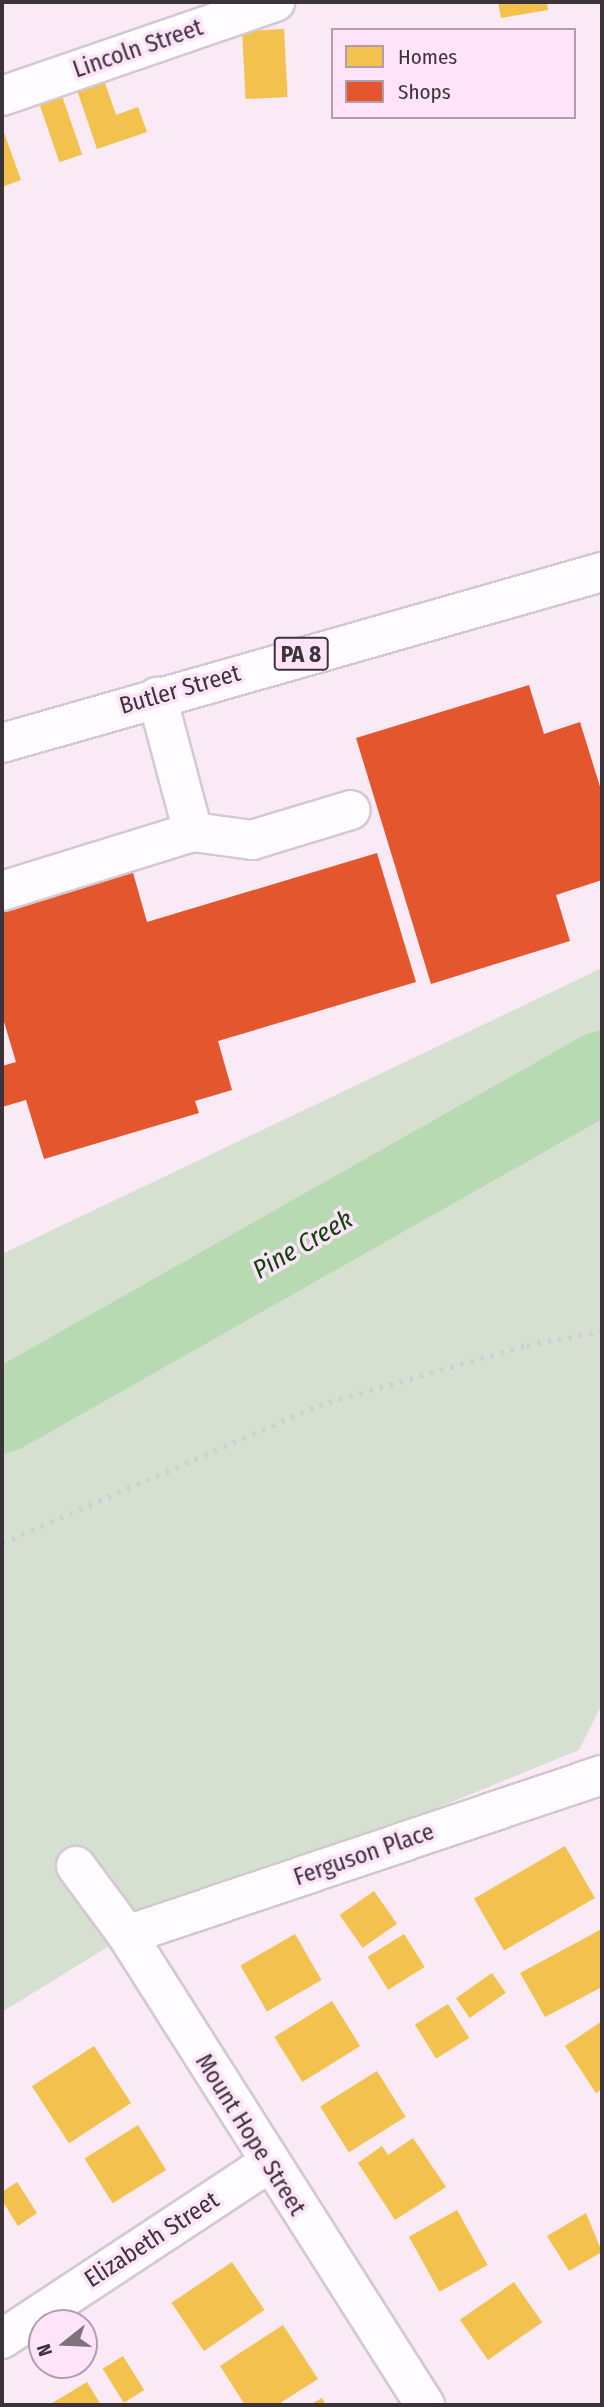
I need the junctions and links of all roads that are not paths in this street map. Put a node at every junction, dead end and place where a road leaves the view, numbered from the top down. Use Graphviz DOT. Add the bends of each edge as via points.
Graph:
graph roads {
  1 [pos="275,2"];
  2 [pos="2,96"];
  3 [pos="602,572"];
  4 [pos="158,697"];
  5 [pos="2,743"];
  6 [pos="351,810"];
  7 [pos="194,832"];
  8 [pos="2,891"];
  9 [pos="602,1775"];
  10 [pos="76,1866"];
  11 [pos="127,1935"];
  12 [pos="267,2164"];
  13 [pos="2,2339"];
  14 [pos="425,2405"];
  1 -- 2 [label="main road, Lincoln Street"];
  3 -- 4 [label="main road, Butler Street / PA 8"];
  4 -- 5 [label="main road, Butler Street / PA 8"];
  4 -- 7 [label="main road"];
  6 -- 7 [label="main road" via="252,840"];
  7 -- 8 [label="main road"];
  9 -- 11 [label="main road, Ferguson Place"];
  10 -- 11 [label="main road, Mount Hope Street"];
  11 -- 12 [label="main road, Mount Hope Street"];
  12 -- 13 [label="main road, Elizabeth Street"];
  12 -- 14 [label="main road, Mount Hope Street"];
}
